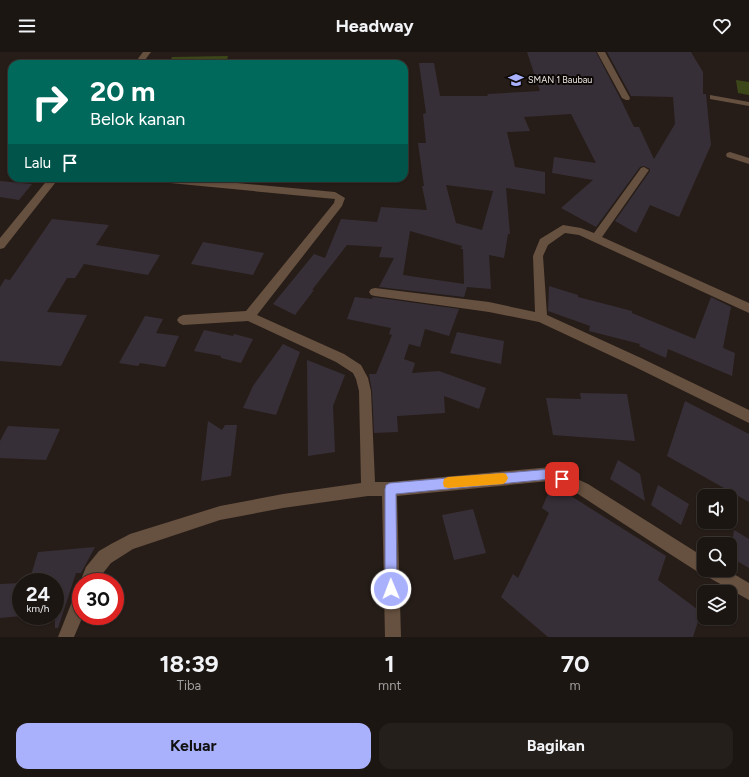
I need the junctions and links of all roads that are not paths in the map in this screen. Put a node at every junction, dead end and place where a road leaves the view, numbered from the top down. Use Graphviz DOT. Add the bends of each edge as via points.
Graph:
graph roads {
  1 [pos="601,52"];
  2 [pos="713,97"];
  3 [pos="626,98"];
  4 [pos="749,104"];
  5 [pos="730,155"];
  6 [pos="749,161"];
  7 [pos="644,170"];
  8 [pos="51,182"];
  9 [pos="193,182"];
  10 [pos="596,238"];
  11 [pos="0,245"];
  12 [pos="375,292"];
  13 [pos="749,308"];
  14 [pos="250,316"];
  15 [pos="541,318"];
  16 [pos="183,320"];
  17 [pos="749,417"];
  18 [pos="368,489"];
  19 [pos="390,489"];
  20 [pos="697,562"];
  21 [pos="92,573"];
  22 [pos="724,577"];
  23 [pos="749,592"];
  24 [pos="72,622"];
  25 [pos="66,637"];
  26 [pos="392,637"];
  1 -- 3 [label="street"];
  2 -- 4 [label="street"];
  5 -- 6 [label="street"];
  7 -- 10 [label="street"];
  8 -- 11 [label="street"];
  9 -- 14 [label="street" via="335,195 340,198 339,204"];
  10 -- 13 [label="street"];
  10 -- 15 [label="street" via="563,229 544,242 538,256"];
  12 -- 15 [label="street" via="489,307"];
  14 -- 16 [label="street"];
  14 -- 18 [label="street" via="340,358 357,369 365,391"];
  15 -- 17 [label="street"];
  18 -- 19 [label="street"];
  18 -- 21 [label="street" via="220,513 130,542 105,557"];
  19 -- 20 [label="street" via="551,474 583,489"];
  19 -- 26 [label="street"];
  22 -- 23 [label="street"];
  24 -- 25 [label="street"];
}
